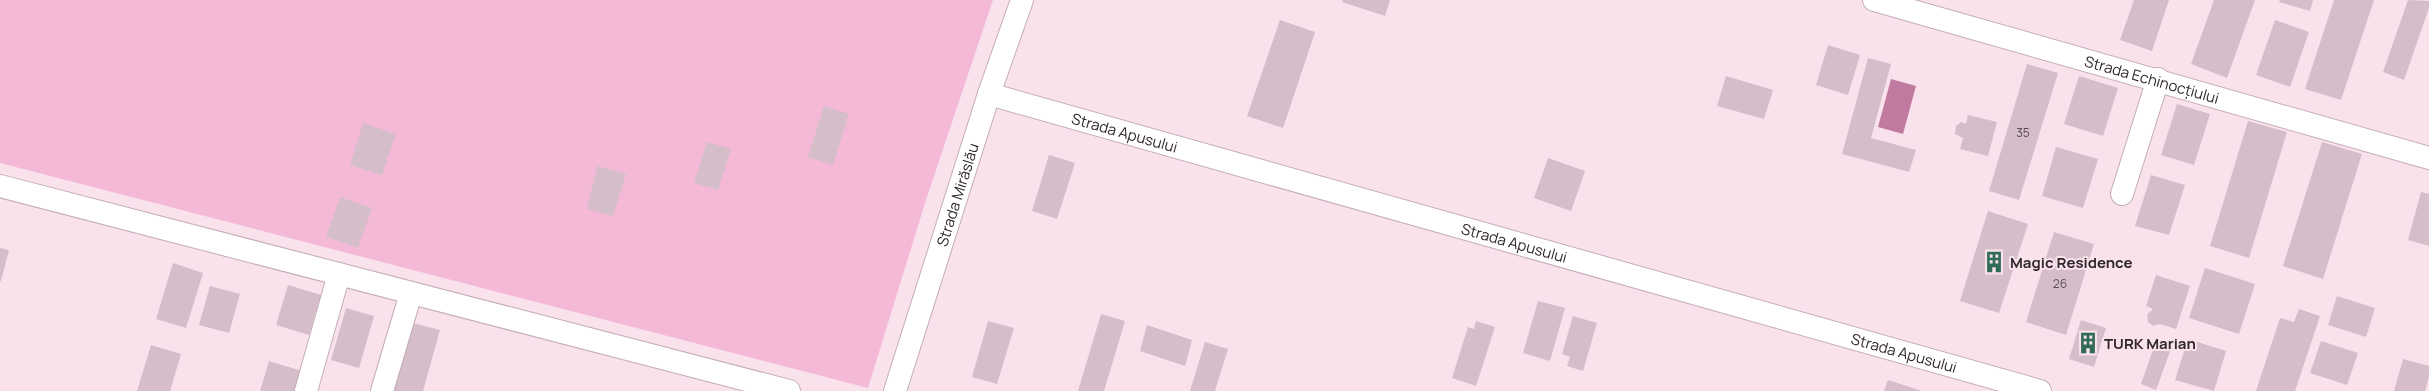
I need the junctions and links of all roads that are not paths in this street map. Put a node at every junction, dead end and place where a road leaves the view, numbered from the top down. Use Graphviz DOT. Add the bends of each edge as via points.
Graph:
graph roads {
  1 [pos="1022,0"];
  2 [pos="1874,0"];
  3 [pos="2158,79"];
  4 [pos="989,94"];
  5 [pos="2429,158"];
  6 [pos="0,186"];
  7 [pos="2122,194"];
  8 [pos="339,274"];
  9 [pos="410,293"];
  10 [pos="306,391"];
  11 [pos="382,391"];
  12 [pos="789,391"];
  13 [pos="896,391"];
  14 [pos="2040,391"];
  1 -- 4 [label="street, Strada Mirăslău"];
  2 -- 3 [label="street, Strada Echinocțiului"];
  3 -- 5 [label="street, Strada Echinocțiului"];
  3 -- 7 [label="street"];
  4 -- 13 [label="street, Strada Mirăslău"];
  4 -- 14 [label="street, Strada Apusului"];
  6 -- 8 [label="street"];
  8 -- 9 [label="street"];
  8 -- 10 [label="street"];
  9 -- 11 [label="street"];
  9 -- 12 [label="street"];
}
